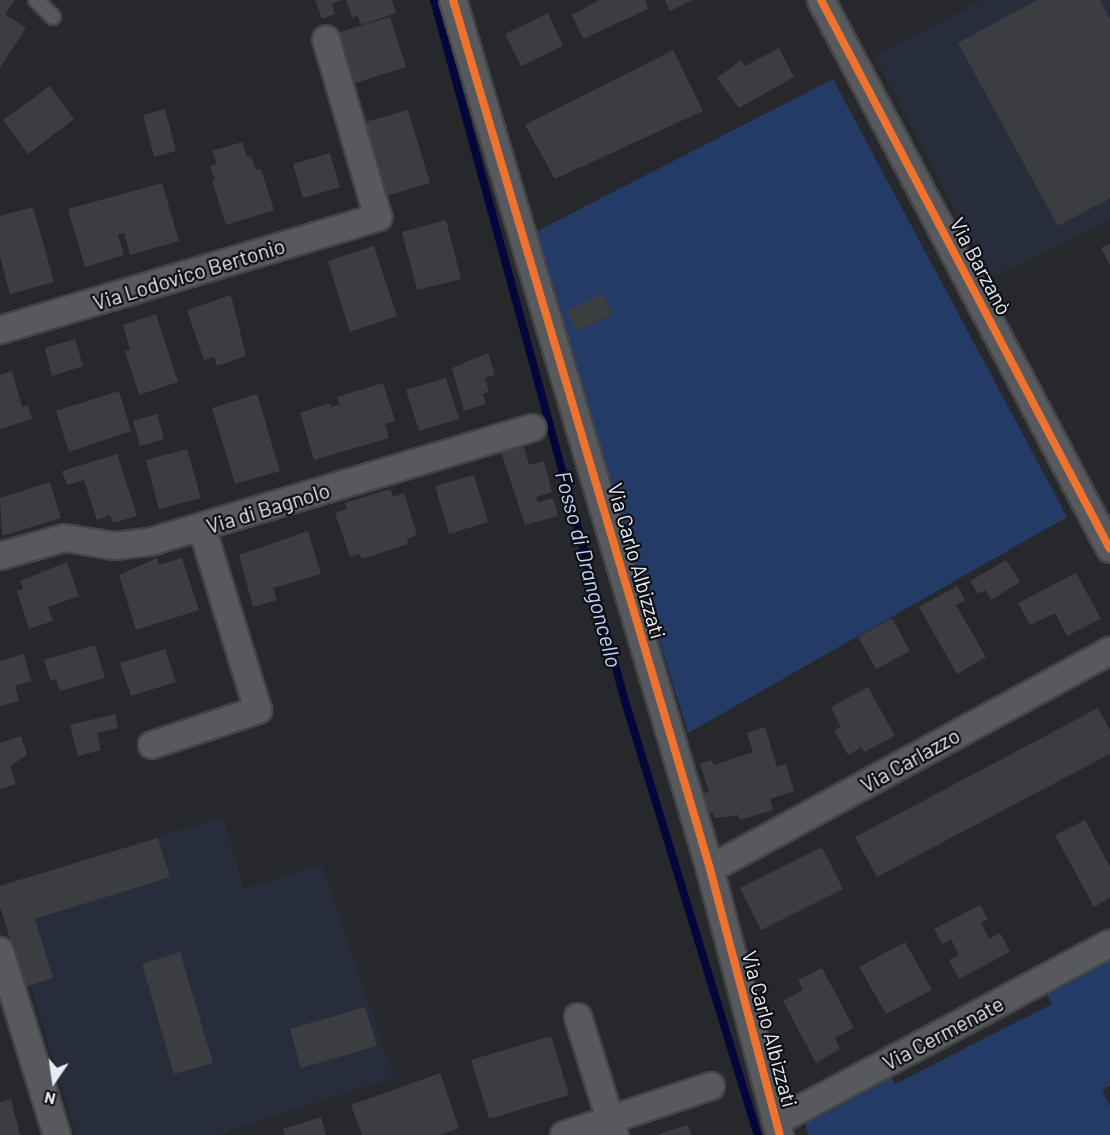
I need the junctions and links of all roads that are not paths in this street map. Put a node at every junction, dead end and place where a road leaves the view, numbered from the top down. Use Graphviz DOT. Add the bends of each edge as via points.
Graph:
graph roads {
  1 [pos="36,0"];
  2 [pos="453,0"];
  3 [pos="821,0"];
  4 [pos="53,17"];
  5 [pos="326,39"];
  6 [pos="0,330"];
  7 [pos="534,428"];
  8 [pos="202,528"];
  9 [pos="1110,549"];
  10 [pos="0,556"];
  11 [pos="1110,651"];
  12 [pos="152,745"];
  13 [pos="710,869"];
  14 [pos="1110,944"];
  15 [pos="0,954"];
  16 [pos="578,1017"];
  17 [pos="711,1086"];
  18 [pos="613,1128"];
  19 [pos="778,1129"];
  20 [pos="57,1135"];
  21 [pos="564,1135"];
  1 -- 4 [label="lane"];
  2 -- 13 [label="street, Via Carlo Albizzati"];
  3 -- 9 [label="street, Via Barzanò"];
  5 -- 6 [label="street, Via Lodovico Bertonio" via="378,217"];
  7 -- 8 [label="street, Via di Bagnolo"];
  8 -- 10 [label="street, Via di Bagnolo" via="135,545 65,538"];
  8 -- 12 [label="street" via="258,710"];
  11 -- 13 [label="street, Via Carlazzo"];
  13 -- 19 [label="street, Via Carlo Albizzati"];
  14 -- 19 [label="street, Via Cermenate"];
  15 -- 20 [label="street"];
  16 -- 18 [label="street"];
  17 -- 18 [label="street"];
  18 -- 21 [label="street"];
}
